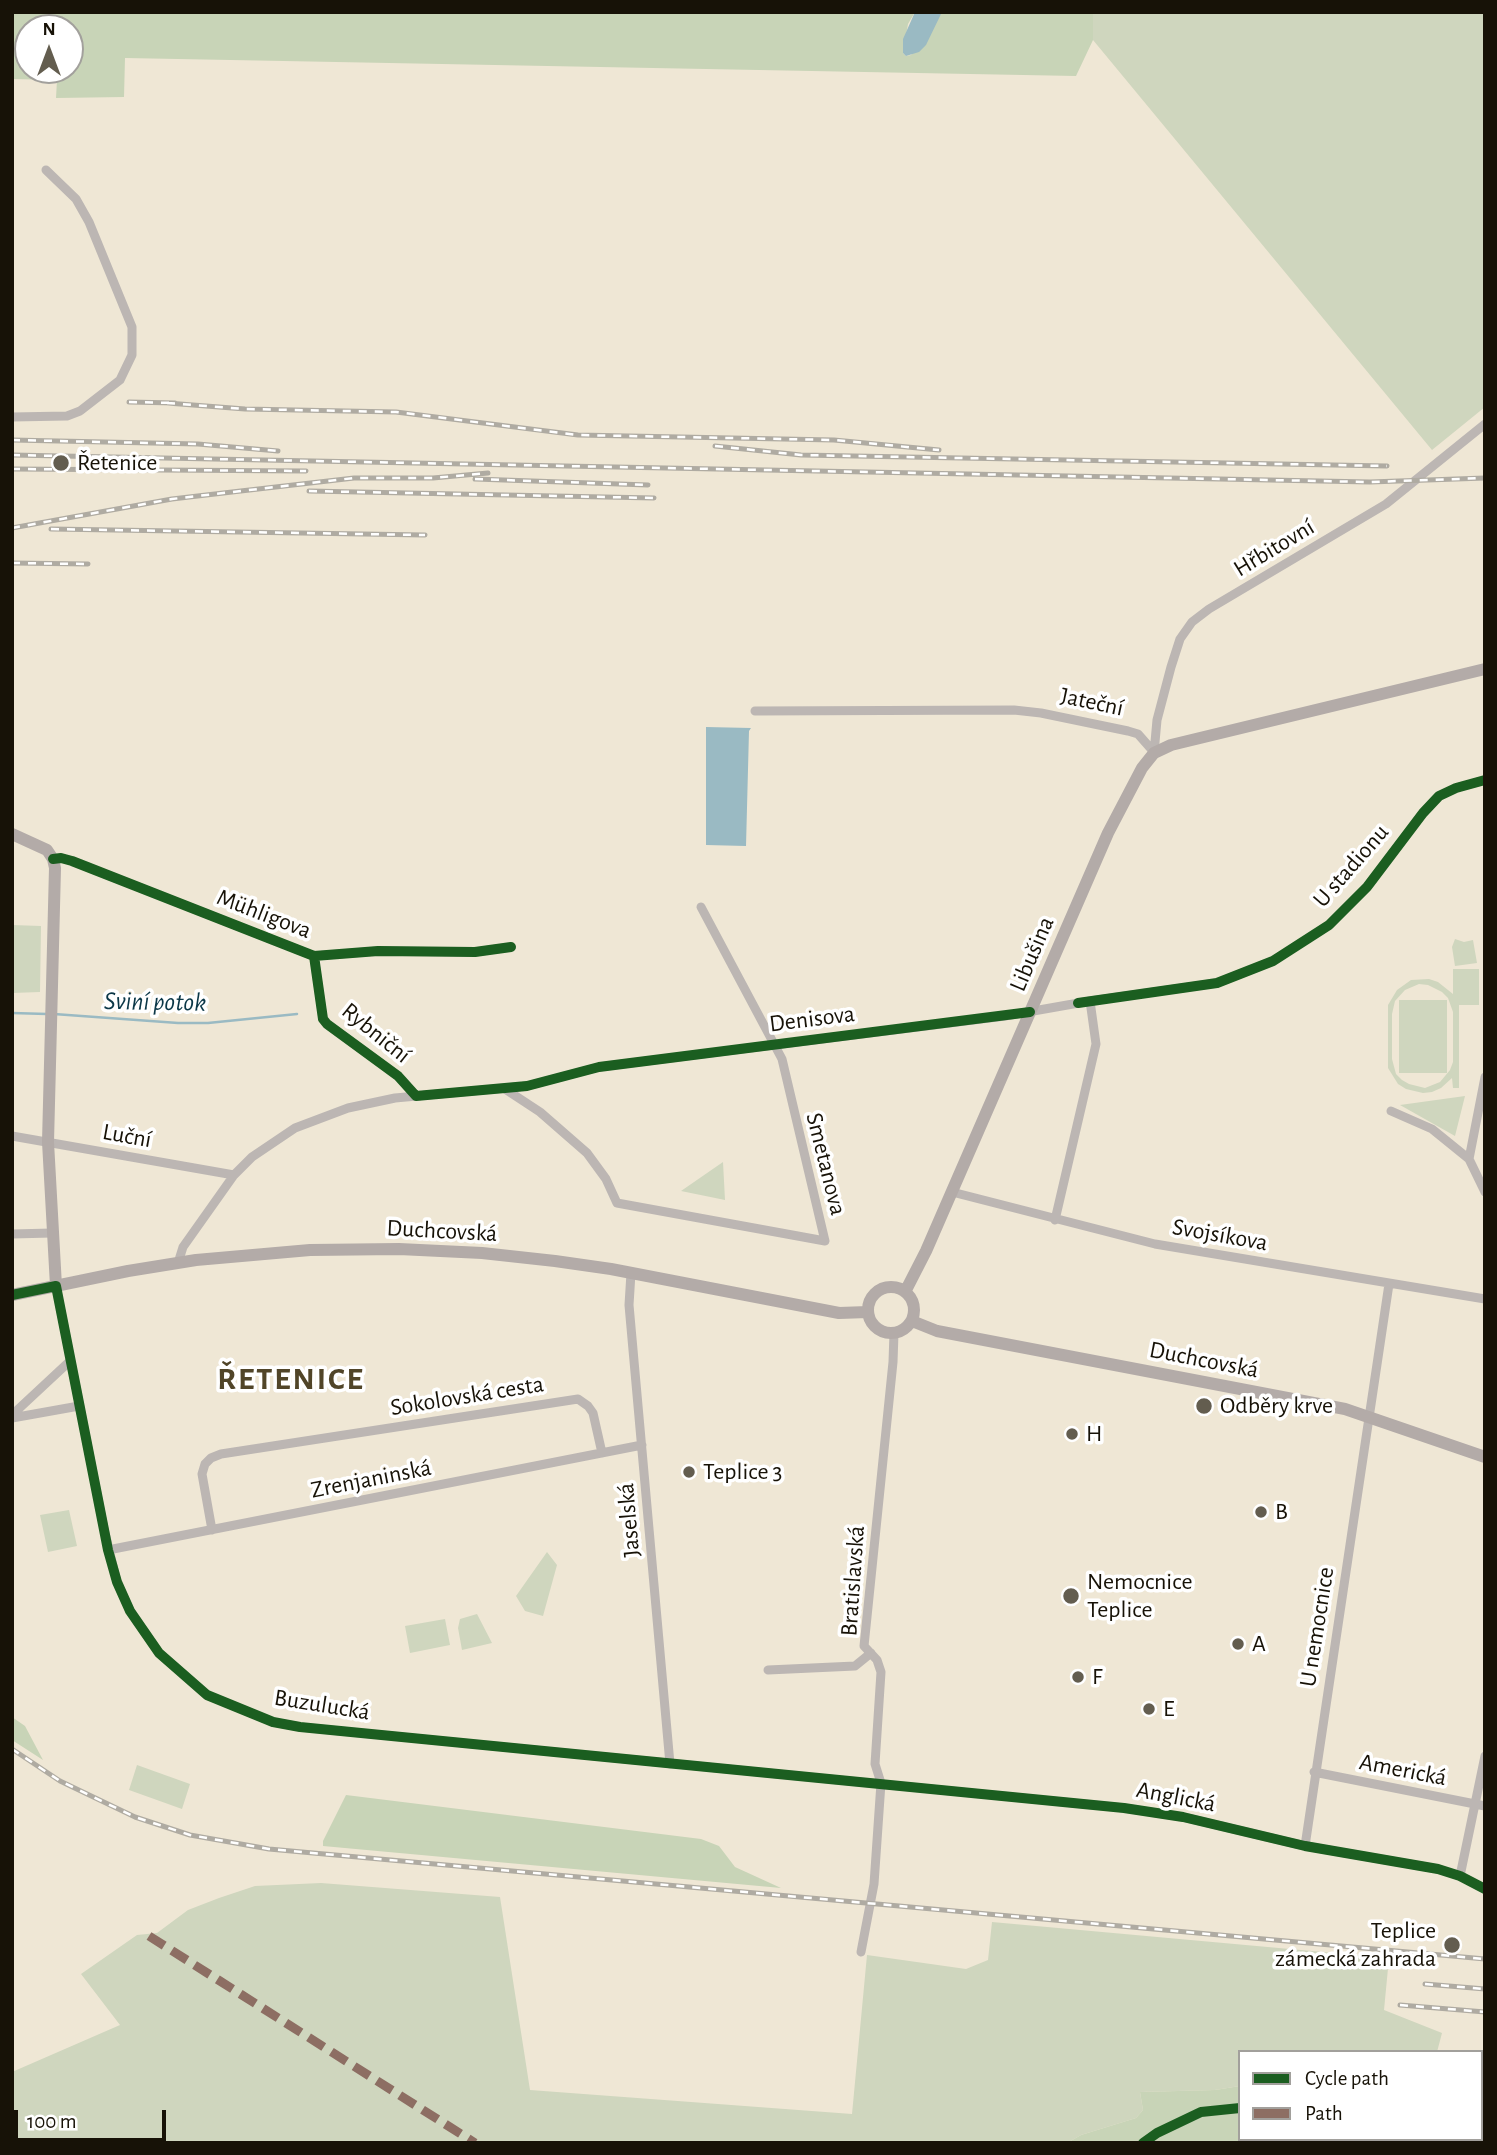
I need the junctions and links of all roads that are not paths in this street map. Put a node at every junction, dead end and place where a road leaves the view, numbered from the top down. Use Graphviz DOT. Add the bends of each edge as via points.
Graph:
graph roads {
  1 [pos="46,170"];
  2 [pos="12,417"];
  3 [pos="1485,424"];
  4 [pos="1485,670"];
  5 [pos="755,711"];
  6 [pos="1154,753"];
  7 [pos="1485,780"];
  8 [pos="12,834"];
  9 [pos="53,859"];
  10 [pos="701,907"];
  11 [pos="511,947"];
  12 [pos="314,956"];
  13 [pos="1090,1001"];
  14 [pos="1030,1012"];
  15 [pos="775,1045"];
  16 [pos="1485,1077"];
  17 [pos="505,1089"];
  18 [pos="416,1096"];
  19 [pos="1391,1111"];
  20 [pos="12,1136"];
  21 [pos="48,1142"];
  22 [pos="1469,1159"];
  23 [pos="234,1175"];
  24 [pos="952,1192"];
  25 [pos="1485,1192"];
  26 [pos="1055,1220"];
  27 [pos="52,1233"];
  28 [pos="12,1234"];
  29 [pos="178,1263"];
  30 [pos="631,1273"];
  31 [pos="1389,1283"];
  32 [pos="56,1286"];
  33 [pos="905,1292"];
  34 [pos="12,1295"];
  35 [pos="1485,1299"];
  36 [pos="868,1312"];
  37 [pos="912,1321"];
  38 [pos="894,1333"];
  39 [pos="70,1361"];
  40 [pos="79,1406"];
  41 [pos="1369,1415"];
  42 [pos="12,1417"];
  43 [pos="642,1445"];
  44 [pos="601,1453"];
  45 [pos="1485,1457"];
  46 [pos="212,1530"];
  47 [pos="108,1550"];
  48 [pos="870,1653"];
  49 [pos="768,1670"];
  50 [pos="1485,1756"];
  51 [pos="670,1764"];
  52 [pos="1314,1772"];
  53 [pos="881,1783"];
  54 [pos="1481,1805"];
  55 [pos="1305,1846"];
  56 [pos="1460,1876"];
  57 [pos="1485,1888"];
  58 [pos="861,1952"];
  1 -- 2 [label="street" via="76,199 89,222 129,319 133,335 130,363 120,380 80,411 67,416"];
  3 -- 6 [label="street, Hřbitovní" via="1386,504 1192,622 1180,639 1171,667"];
  4 -- 6 [label="main road" via="1171,745"];
  5 -- 6 [label="street, Jateční" via="1014,710 1138,734"];
  6 -- 14 [label="main road, Libušina" via="1108,833"];
  7 -- 13 [label="street, U stadionu" via="1439,796 1363,891 1329,925 1273,961 1217,983"];
  8 -- 9 [label="main road" via="47,850"];
  9 -- 12 [label="street, Mühligova" via="72,861"];
  9 -- 21 [label="main road"];
  10 -- 15 [label="street, Smetanova"];
  11 -- 12 [label="street, Mühligova"];
  12 -- 18 [label="street, Rybniční" via="321,1014 327,1024 398,1076"];
  13 -- 14 [label="street, U stadionu"];
  13 -- 26 [label="street" via="1096,1044"];
  14 -- 15 [label="street, Denisova"];
  14 -- 24 [label="main road, Libušina"];
  15 -- 17 [label="street, Denisova" via="599,1067"];
  15 -- 17 [label="street, Smetanova" via="825,1241 617,1203 587,1153"];
  16 -- 22 [label="street"];
  17 -- 18 [label="street, Denisova"];
  18 -- 23 [label="street, Denisova" via="348,1108 295,1128"];
  19 -- 22 [label="street" via="1432,1129"];
  20 -- 21 [label="street, Luční"];
  21 -- 23 [label="street, Luční"];
  21 -- 27 [label="main road"];
  22 -- 25 [label="street"];
  23 -- 29 [label="street, Denisova" via="183,1247"];
  24 -- 26 [label="street, Svojsíkova"];
  24 -- 33 [label="main road, Libušina"];
  26 -- 31 [label="street, Svojsíkova" via="1156,1244"];
  27 -- 28 [label="street"];
  27 -- 32 [label="main road"];
  29 -- 30 [label="main road, Duchcovská" via="275,1253 399,1249 520,1257"];
  29 -- 32 [label="main road, Duchcovská"];
  30 -- 36 [label="main road, Duchcovská" via="839,1313"];
  30 -- 43 [label="street, Jaselská" via="629,1305"];
  31 -- 35 [label="street, Svojsíkova"];
  31 -- 41 [label="street, U nemocnice"];
  32 -- 34 [label="main road, Duchcovská"];
  32 -- 39 [label="street, Buzulucká"];
  33 -- 36 [label="main road" via="895,1288 879,1291"];
  33 -- 37 [label="main road" via="914,1307"];
  36 -- 38 [label="main road" via="873,1325"];
  37 -- 38 [label="main road"];
  37 -- 41 [label="main road, Duchcovská" via="937,1331"];
  38 -- 48 [label="street, Bratislavská" via="864,1646"];
  39 -- 40 [label="street, Buzulucká"];
  39 -- 42 [label="street"];
  40 -- 42 [label="street"];
  40 -- 47 [label="street, Buzulucká"];
  41 -- 45 [label="main road, Duchcovská"];
  41 -- 52 [label="street, U nemocnice"];
  43 -- 44 [label="street, Zrenjaninská"];
  43 -- 51 [label="street, Jaselská"];
  44 -- 46 [label="street, Zrenjaninská"];
  44 -- 46 [label="street, Sokolovská cesta" via="593,1413 578,1399 220,1454 205,1464 202,1474"];
  46 -- 47 [label="street, Zrenjaninská"];
  47 -- 51 [label="street, Buzulucká" via="130,1611 159,1653 207,1695 273,1722"];
  48 -- 49 [label="street" via="855,1666"];
  48 -- 53 [label="street, Bratislavská" via="881,1672 874,1765"];
  50 -- 54 [label="street"];
  51 -- 53 [label="street, Buzulucká"];
  52 -- 54 [label="street, Americká"];
  52 -- 55 [label="street, U nemocnice"];
  53 -- 55 [label="street, Anglická" via="1124,1808"];
  53 -- 58 [label="street, Bratislavská" via="874,1884"];
  54 -- 56 [label="street"];
  55 -- 56 [label="street, Anglická"];
  56 -- 57 [label="street, Anglická"];
}
